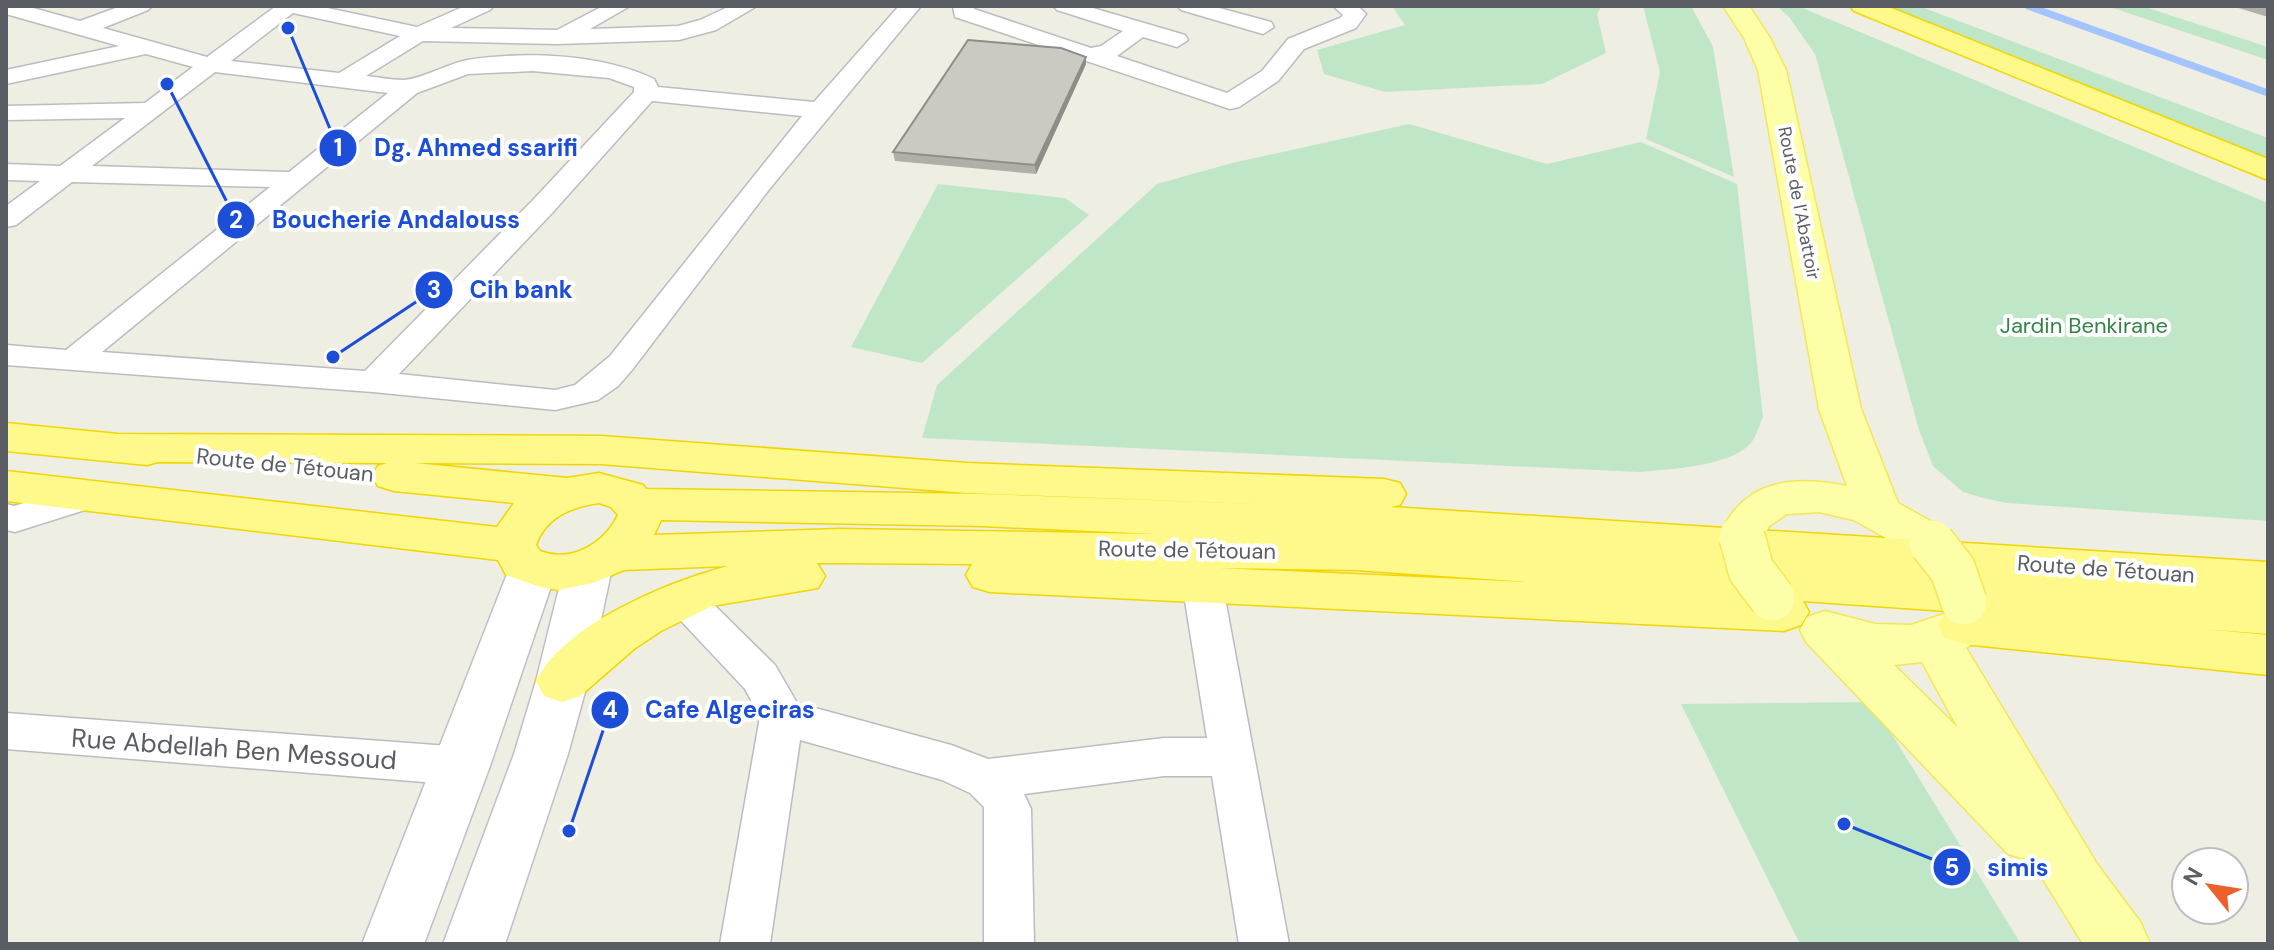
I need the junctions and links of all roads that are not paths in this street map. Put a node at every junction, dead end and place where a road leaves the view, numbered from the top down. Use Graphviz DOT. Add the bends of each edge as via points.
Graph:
graph roads {
  1 [pos="141,6"];
  2 [pos="288,6"];
  3 [pos="361,6"];
  4 [pos="421,6"];
  5 [pos="619,6"];
  6 [pos="746,6"];
  7 [pos="964,6"];
  8 [pos="1064,6"];
  9 [pos="1188,6"];
  10 [pos="1344,6"];
  11 [pos="1736,6"];
  12 [pos="1863,6"];
  13 [pos="25,8"];
  14 [pos="897,10"];
  15 [pos="472,11"];
  16 [pos="336,16"];
  17 [pos="1263,27"];
  18 [pos="82,28"];
  19 [pos="1139,29"];
  20 [pos="419,34"];
  21 [pos="558,37"];
  22 [pos="582,37"];
  23 [pos="1177,40"];
  24 [pos="147,47"];
  25 [pos="1090,55"];
  26 [pos="210,65"];
  27 [pos="549,66"];
  28 [pos="6,77"];
  29 [pos="342,81"];
  30 [pos="409,88"];
  31 [pos="646,93"];
  32 [pos="147,110"];
  33 [pos="817,110"];
  34 [pos="6,113"];
  35 [pos="2268,170"];
  36 [pos="6,172"];
  37 [pos="67,172"];
  38 [pos="295,180"];
  39 [pos="6,219"];
  40 [pos="6,355"];
  41 [pos="74,359"];
  42 [pos="373,382"];
  43 [pos="1840,409"];
  44 [pos="6,437"];
  45 [pos="119,448"];
  46 [pos="807,466"];
  47 [pos="565,493"];
  48 [pos="1797,497"];
  49 [pos="635,504"];
  50 [pos="982,510"];
  51 [pos="1878,511"];
  52 [pos="8,512"];
  53 [pos="1746,528"];
  54 [pos="1925,538"];
  55 [pos="839,546"];
  56 [pos="2268,551"];
  57 [pos="523,557"];
  58 [pos="602,560"];
  59 [pos="952,572"];
  60 [pos="2268,580"];
  61 [pos="1202,582"];
  62 [pos="682,597"];
  63 [pos="1797,614"];
  64 [pos="2268,615"];
  65 [pos="1953,622"];
  66 [pos="2268,655"];
  67 [pos="562,681"];
  68 [pos="782,717"];
  69 [pos="6,731"];
  70 [pos="1231,757"];
  71 [pos="462,766"];
  72 [pos="986,779"];
  73 [pos="2076,883"];
  74 [pos="393,944"];
  75 [pos="474,944"];
  76 [pos="745,944"];
  77 [pos="1009,944"];
  78 [pos="1264,944"];
  79 [pos="2119,944"];
  1 -- 18 [label="street"];
  2 -- 16 [label="street"];
  2 -- 26 [label="street"];
  3 -- 16 [label="street"];
  4 -- 15 [label="street"];
  5 -- 21 [label="street"];
  6 -- 22 [label="street" via="693,30"];
  7 -- 25 [label="street" via="963,12"];
  8 -- 19 [label="street"];
  9 -- 17 [label="street"];
  10 -- 25 [label="street" via="1355,14 1348,23 1296,44 1270,76 1230,102"];
  11 -- 43 [label="main road, Route de l’Abattoir" via="1772,70"];
  12 -- 35 [label="highway"];
  13 -- 18 [label="street"];
  14 -- 33 [label="street"];
  15 -- 20 [label="street"];
  16 -- 20 [label="street"];
  18 -- 24 [label="street"];
  19 -- 23 [label="street"];
  19 -- 25 [label="street" via="1108,52"];
  20 -- 21 [label="street"];
  20 -- 29 [label="street"];
  21 -- 22 [label="street"];
  22 -- 27 [label="street"];
  24 -- 26 [label="street"];
  24 -- 28 [label="street"];
  26 -- 29 [label="street"];
  26 -- 32 [label="street"];
  27 -- 30 [label="street" via="464,68"];
  27 -- 31 [label="street" via="629,76 646,84"];
  29 -- 30 [label="street"];
  30 -- 38 [label="street"];
  31 -- 33 [label="street"];
  31 -- 42 [label="street"];
  32 -- 34 [label="street"];
  32 -- 37 [label="street"];
  33 -- 42 [label="street" via="621,363 586,393 555,400"];
  36 -- 37 [label="street"];
  37 -- 38 [label="street"];
  37 -- 39 [label="street"];
  38 -- 41 [label="street"];
  40 -- 41 [label="street"];
  41 -- 42 [label="street"];
  43 -- 48 [label="main road, Route de l’Abattoir" via="1828,461"];
  43 -- 51 [label="main road, Route de l’Abattoir"];
  44 -- 45 [label="highway, Route de Tétouan"];
  45 -- 46 [label="highway" via="601,450"];
  45 -- 47 [label="highway, Route de Tétouan"];
  46 -- 50 [label="highway"];
  46 -- 53 [label="highway" via="1622,508"];
  47 -- 49 [label="highway, Route de Tétouan" via="599,488 627,496"];
  47 -- 57 [label="highway, Route de Tétouan" via="527,516 516,531"];
  48 -- 51 [label="main road" via="1836,499"];
  48 -- 53 [label="main road" via="1773,502"];
  49 -- 50 [label="highway, Route de Tétouan"];
  49 -- 58 [label="highway" via="641,514 635,533"];
  50 -- 60 [label="highway, Route de Tétouan" via="1403,524"];
  51 -- 54 [label="main road"];
  52 -- 57 [label="highway, Route de Tétouan" via="91,495"];
  53 -- 63 [label="main road, bridge" via="1743,556 1754,577"];
  54 -- 56 [label="highway"];
  54 -- 65 [label="main road, bridge" via="1961,583"];
  55 -- 58 [label="highway, Route de Tétouan"];
  55 -- 59 [label="highway"];
  55 -- 64 [label="highway, Route de Tétouan" via="1355,553"];
  57 -- 58 [label="highway, Route de Tétouan" via="568,572"];
  57 -- 71 [label="main road"];
  58 -- 67 [label="main road"];
  59 -- 61 [label="highway"];
  59 -- 62 [label="highway" via="762,576"];
  61 -- 63 [label="highway"];
  61 -- 70 [label="street"];
  62 -- 67 [label="highway" via="619,631"];
  62 -- 68 [label="street" via="760,677"];
  63 -- 65 [label="main road" via="1866,643 1891,645 1903,645"];
  63 -- 73 [label="main road"];
  65 -- 66 [label="highway"];
  65 -- 73 [label="main road"];
  67 -- 75 [label="main road"];
  68 -- 72 [label="street" via="951,764"];
  68 -- 76 [label="street"];
  69 -- 71 [label="street, Rue Abdellah Ben Messoud"];
  70 -- 72 [label="street" via="1164,757"];
  70 -- 78 [label="street"];
  71 -- 74 [label="main road"];
  72 -- 77 [label="street" via="1008,809"];
  73 -- 79 [label="main road"];
}
